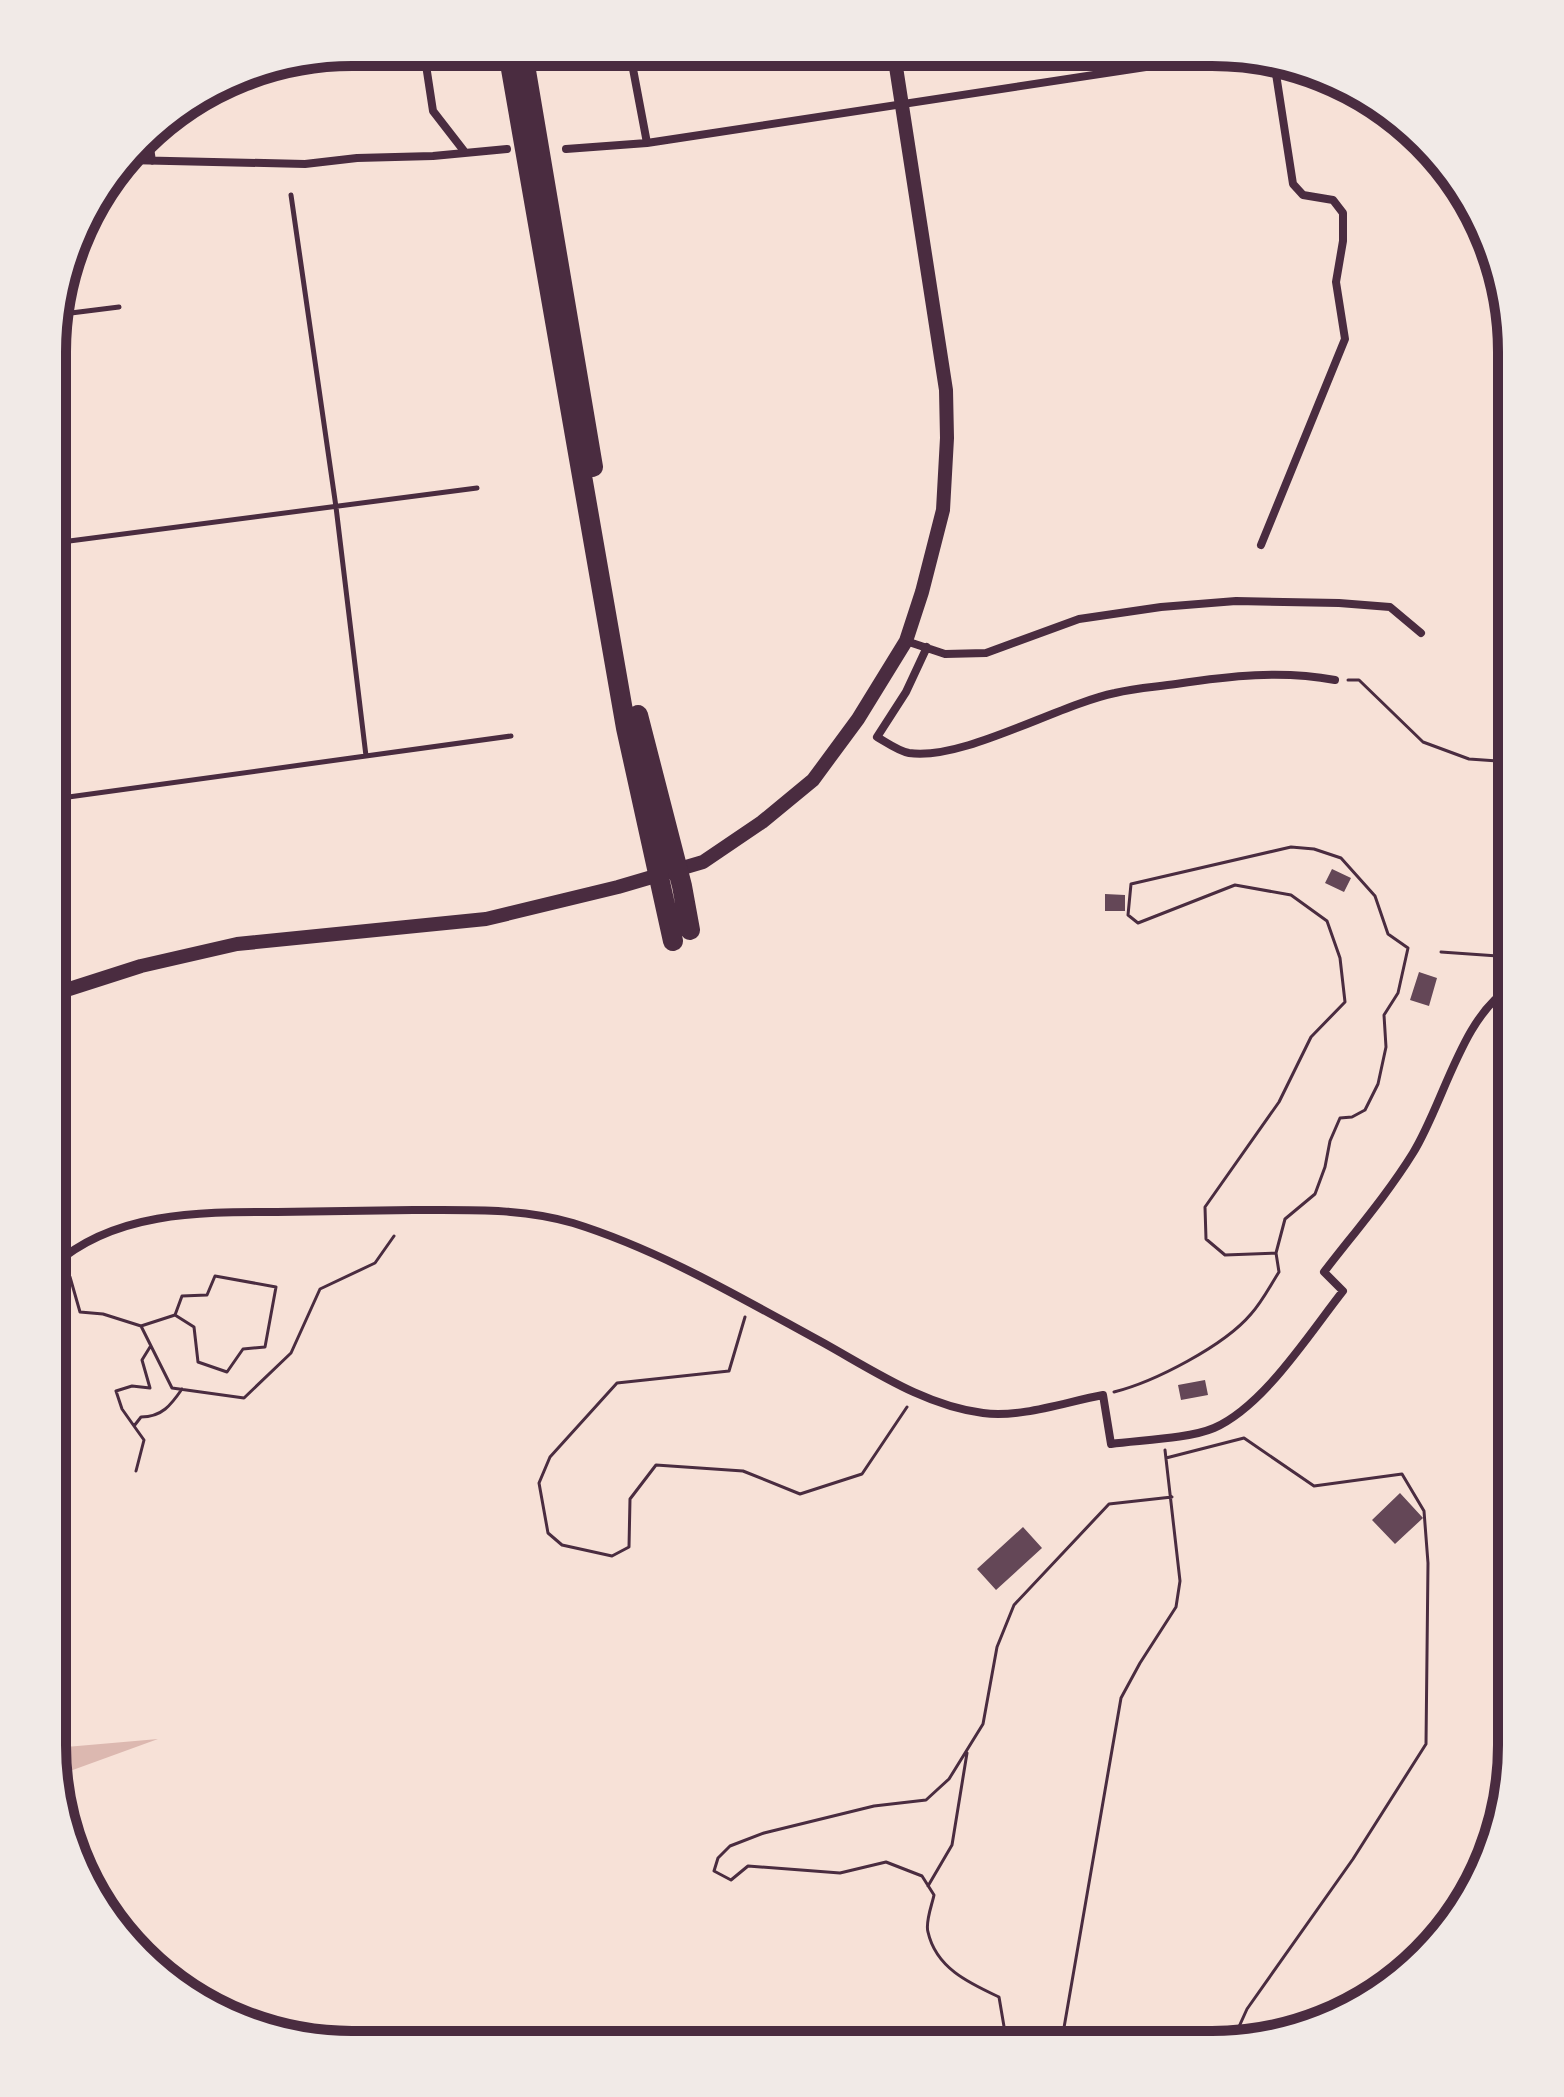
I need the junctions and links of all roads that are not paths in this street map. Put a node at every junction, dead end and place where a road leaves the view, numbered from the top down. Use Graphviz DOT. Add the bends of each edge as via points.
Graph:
graph roads {
  1 [pos="426,66"];
  2 [pos="510,66"];
  3 [pos="525,66"];
  4 [pos="632,66"];
  5 [pos="896,66"];
  6 [pos="1152,66"];
  7 [pos="1276,74"];
  8 [pos="902,104"];
  9 [pos="647,143"];
  10 [pos="507,149"];
  11 [pos="566,149"];
  12 [pos="150,150"];
  13 [pos="464,151"];
  14 [pos="140,161"];
  15 [pos="152,161"];
  16 [pos="291,195"];
  17 [pos="119,307"];
  18 [pos="68,313"];
  19 [pos="477,488"];
  20 [pos="336,507"];
  21 [pos="66,541"];
  22 [pos="1261,545"];
  23 [pos="1421,633"];
  24 [pos="906,641"];
  25 [pos="927,647"];
  26 [pos="1335,680"];
  27 [pos="511,736"];
  28 [pos="366,756"];
  29 [pos="66,797"];
  30 [pos="665,855"];
  31 [pos="682,936"];
  32 [pos="66,990"];
  33 [pos="1498,994"];
  34 [pos="66,1258"];
  1 -- 13 [label="street" via="433,111"];
  2 -- 30 [label="highway" via="626,728"];
  3 -- 30 [label="highway"];
  4 -- 9 [label="street"];
  5 -- 8 [label="main road"];
  6 -- 8 [label="street"];
  7 -- 22 [label="street" via="1293,184 1303,195 1333,200 1343,213 1336,282 1345,339"];
  8 -- 9 [label="street"];
  8 -- 24 [label="main road" via="946,390 947,438 943,510"];
  9 -- 11 [label="street"];
  10 -- 13 [label="street"];
  12 -- 15 [label="street"];
  13 -- 15 [label="street" via="305,164"];
  14 -- 15 [label="street"];
  16 -- 20 [label="lane"];
  17 -- 18 [label="lane"];
  19 -- 20 [label="lane"];
  20 -- 21 [label="lane"];
  20 -- 28 [label="lane"];
  23 -- 25 [label="street" via="1390,607 1236,601 1079,619 986,653 945,654"];
  24 -- 25 [label="street"];
  24 -- 32 [label="main road" via="813,780 703,862 486,919 237,944"];
  25 -- 26 [label="street" via="877,737 906,753 960,748 1115,693 1254,674"];
  27 -- 28 [label="lane"];
  28 -- 29 [label="lane"];
  30 -- 31 [label="highway"];
  33 -- 34 [label="street" via="1473,1023 1432,1121 1411,1156 1324,1272 1343,1291 1257,1399 1210,1429 1111,1444 1103,1395 1020,1412 986,1414 951,1407 905,1388 636,1245 570,1222 500,1210 203,1212 145,1220 98,1237"];
}
